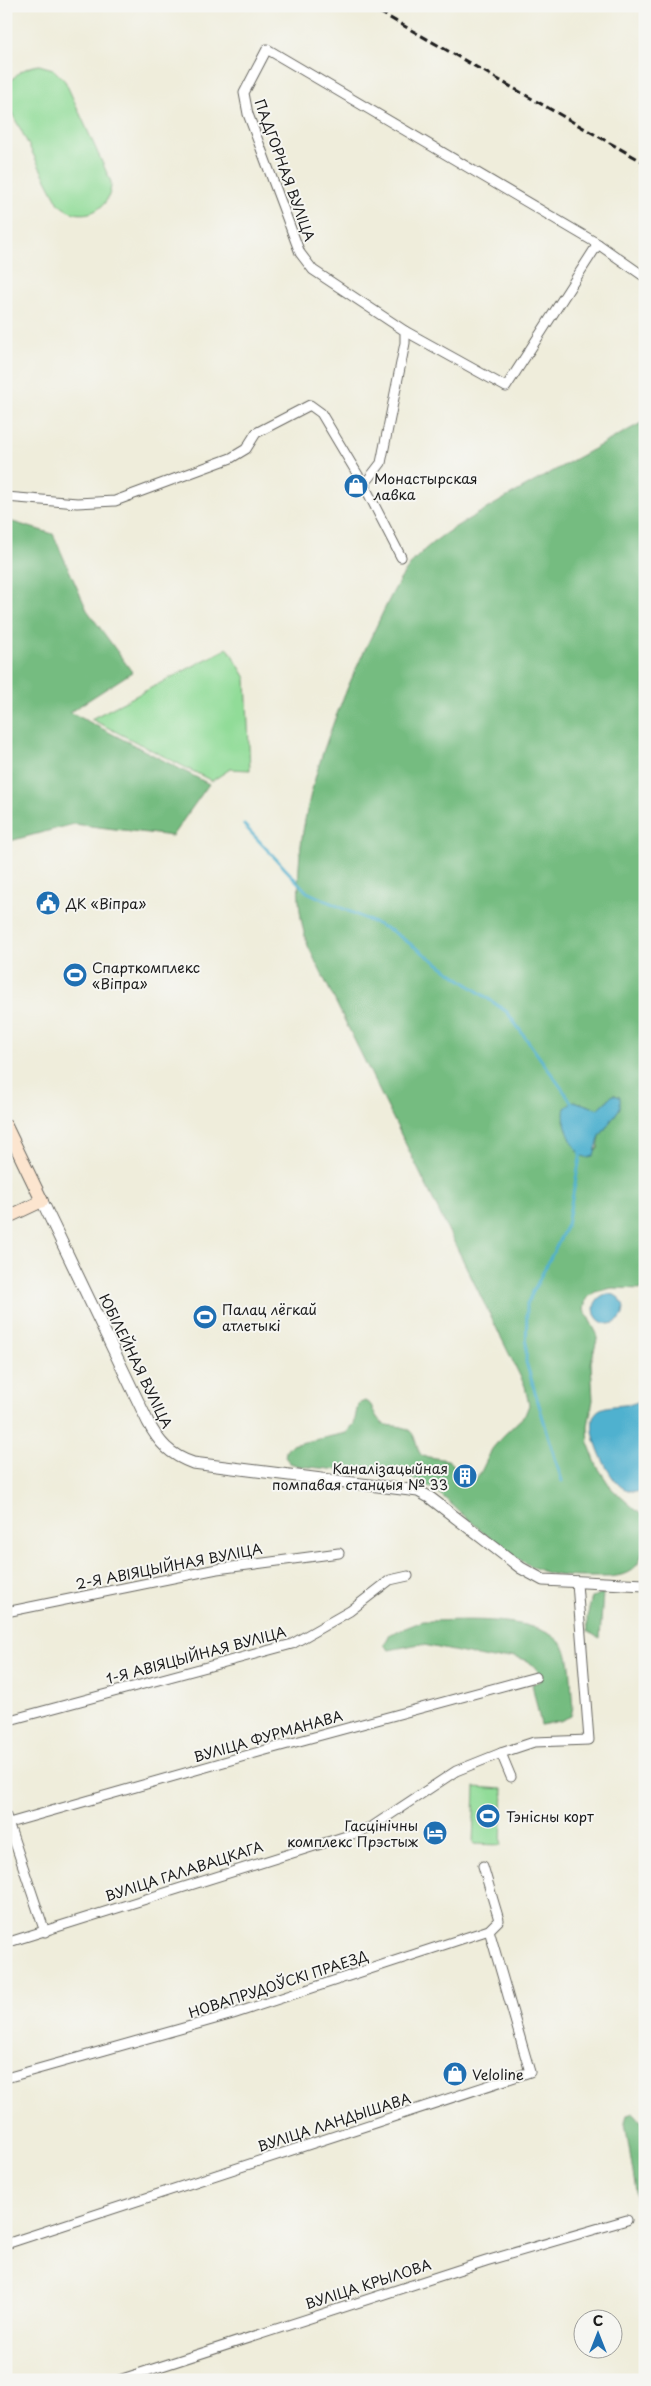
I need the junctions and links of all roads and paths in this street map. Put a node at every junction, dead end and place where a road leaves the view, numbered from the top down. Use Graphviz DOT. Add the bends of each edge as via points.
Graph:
graph roads {
  1 [pos="598,244"];
  2 [pos="645,277"];
  3 [pos="405,331"];
  4 [pos="364,485"];
  5 [pos="6,497"];
  6 [pos="401,557"];
  7 [pos="6,1126"];
  8 [pos="42,1201"];
  9 [pos="6,1218"];
  10 [pos="339,1553"];
  11 [pos="408,1576"];
  12 [pos="577,1583"];
  13 [pos="645,1585"];
  14 [pos="6,1612"];
  15 [pos="536,1677"];
  16 [pos="6,1721"];
  17 [pos="500,1753"];
  18 [pos="511,1777"];
  19 [pos="7,1820"];
  20 [pos="483,1866"];
  21 [pos="489,1930"];
  22 [pos="45,1932"];
  23 [pos="6,1943"];
  24 [pos="6,2078"];
  25 [pos="628,2220"];
  26 [pos="6,2244"];
  27 [pos="119,2380"];
  1 -- 2 [label="street, ПАДГОРНАЯ ВУЛІЦА"];
  1 -- 3 [label="street" via="506,387"];
  1 -- 3 [label="street, ПАДГОРНАЯ ВУЛІЦА" via="266,49 244,93 252,124 300,253 313,270"];
  3 -- 4 [label="street" via="381,463"];
  4 -- 5 [label="street" via="321,413 310,405 256,434 246,449 231,458 115,501 77,503"];
  4 -- 6 [label="street"];
  7 -- 8 [label="main road, ЮБІЛЕЙНАЯ ВУЛІЦА"];
  8 -- 9 [label="main road"];
  8 -- 12 [label="street, ЮБІЛЕЙНАЯ ВУЛІЦА" via="156,1438 178,1458 193,1463 418,1491 529,1573 543,1580"];
  10 -- 14 [label="street, 2-Я АВІЯЦЫЙНАЯ ВУЛІЦА" via="217,1569"];
  11 -- 16 [label="street, 1-Я АВІЯЦЫЙНАЯ ВУЛІЦА" via="390,1580 350,1611 292,1644"];
  12 -- 13 [label="street"];
  12 -- 17 [label="street, ВУЛІЦА ГАЛАВАЦКАГА" via="589,1740 534,1742"];
  15 -- 19 [label="street, ВУЛІЦА ФУРМАНАВА"];
  17 -- 18 [label="street"];
  17 -- 22 [label="street, ВУЛІЦА ГАЛАВАЦКАГА" via="456,1771 361,1831"];
  19 -- 22 [label="street"];
  20 -- 21 [label="street" via="499,1920"];
  21 -- 24 [label="street, НОВАПРУДОЎСКІ ПРАЕЗД" via="233,2014"];
  21 -- 26 [label="street, ВУЛІЦА ЛАНДЫШАВА" via="530,2072"];
  22 -- 23 [label="street, ВУЛІЦА ГАЛАВАЦКАГА"];
  25 -- 27 [label="street, ВУЛІЦА КРЫЛОВА" via="486,2260"];
}
